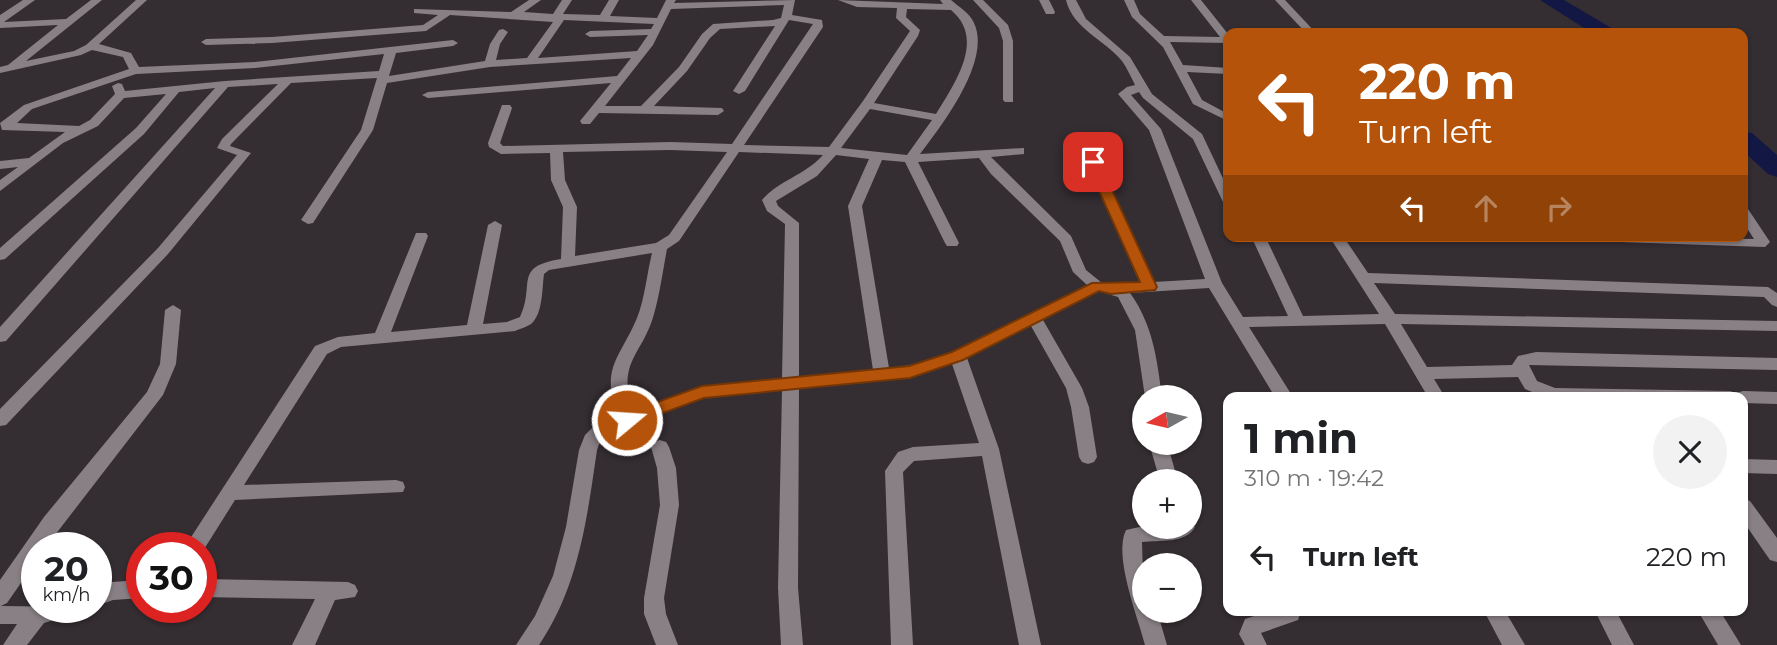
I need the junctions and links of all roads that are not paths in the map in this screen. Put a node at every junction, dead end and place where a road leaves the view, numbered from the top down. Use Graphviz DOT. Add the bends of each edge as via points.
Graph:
graph roads {
  1 [pos="30,0"];
  2 [pos="97,0"];
  3 [pos="142,0"];
  4 [pos="536,0"];
  5 [pos="567,0"];
  6 [pos="614,0"];
  7 [pos="844,0"];
  8 [pos="978,0"];
  9 [pos="1044,0"];
  10 [pos="1071,0"];
  11 [pos="1129,0"];
  12 [pos="1196,0"];
  13 [pos="1280,0"];
  14 [pos="670,3"];
  15 [pos="948,3"];
  16 [pos="902,4"];
  17 [pos="787,10"];
  18 [pos="418,11"];
  19 [pos="1050,12"];
  20 [pos="447,13"];
  21 [pos="510,16"];
  22 [pos="557,19"];
  23 [pos="603,19"];
  24 [pos="0,20"];
  25 [pos="661,21"];
  26 [pos="68,22"];
  27 [pos="0,25"];
  28 [pos="1306,28"];
  29 [pos="503,32"];
  30 [pos="655,32"];
  31 [pos="590,34"];
  32 [pos="1223,34"];
  33 [pos="1162,39"];
  34 [pos="272,40"];
  35 [pos="1223,40"];
  36 [pos="206,42"];
  37 [pos="453,44"];
  38 [pos="90,47"];
  39 [pos="391,50"];
  40 [pos="640,54"];
  41 [pos="531,60"];
  42 [pos="490,64"];
  43 [pos="255,65"];
  44 [pos="1180,68"];
  45 [pos="6,69"];
  46 [pos="135,71"];
  47 [pos="1223,71"];
  48 [pos="381,78"];
  49 [pos="618,79"];
  50 [pos="111,80"];
  51 [pos="287,81"];
  52 [pos="225,84"];
  53 [pos="1142,88"];
  54 [pos="176,89"];
  55 [pos="739,91"];
  56 [pos="121,95"];
  57 [pos="428,95"];
  58 [pos="1009,100"];
  59 [pos="866,105"];
  60 [pos="506,108"];
  61 [pos="594,109"];
  62 [pos="645,109"];
  63 [pos="718,111"];
  64 [pos="1223,115"];
  65 [pos="941,118"];
  66 [pos="586,121"];
  67 [pos="3,126"];
  68 [pos="80,129"];
  69 [pos="556,148"];
  70 [pos="733,148"];
  71 [pos="830,151"];
  72 [pos="1020,151"];
  73 [pos="983,155"];
  74 [pos="877,156"];
  75 [pos="910,159"];
  76 [pos="32,161"];
  77 [pos="1093,162"];
  78 [pos="0,165"];
  79 [pos="0,187"];
  80 [pos="1223,192"];
  81 [pos="1748,219"];
  82 [pos="308,220"];
  83 [pos="495,225"];
  84 [pos="421,236"];
  85 [pos="1261,242"];
  86 [pos="1340,242"];
  87 [pos="1710,242"];
  88 [pos="952,243"];
  89 [pos="660,247"];
  90 [pos="0,256"];
  91 [pos="568,261"];
  92 [pos="1365,278"];
  93 [pos="1214,283"];
  94 [pos="1104,287"];
  95 [pos="1149,287"];
  96 [pos="1777,302"];
  97 [pos="173,310"];
  98 [pos="1034,318"];
  99 [pos="1297,319"];
  100 [pos="1390,319"];
  101 [pos="1236,322"];
  102 [pos="1777,326"];
  103 [pos="474,330"];
  104 [pos="0,337"];
  105 [pos="381,338"];
  106 [pos="958,356"];
  107 [pos="1777,365"];
  108 [pos="1523,371"];
  109 [pos="1423,373"];
  110 [pos="882,376"];
  111 [pos="791,384"];
  112 [pos="1151,385"];
  113 [pos="1281,392"];
  114 [pos="1433,392"];
  115 [pos="1548,392"];
  116 [pos="1748,397"];
  117 [pos="1777,398"];
  118 [pos="0,420"];
  119 [pos="627,420"];
  120 [pos="660,447"];
  121 [pos="990,449"];
  122 [pos="1088,457"];
  123 [pos="1748,466"];
  124 [pos="1777,467"];
  125 [pos="396,487"];
  126 [pos="228,493"];
  127 [pos="1748,513"];
  128 [pos="204,532"];
  129 [pos="1777,554"];
  130 [pos="217,587"];
  131 [pos="0,597"];
  132 [pos="0,615"];
  133 [pos="21,615"];
  134 [pos="1283,616"];
  135 [pos="1497,616"];
  136 [pos="1608,616"];
  137 [pos="1711,616"];
  138 [pos="31,623"];
  139 [pos="1150,623"];
  140 [pos="14,645"];
  141 [pos="303,645"];
  142 [pos="527,645"];
  143 [pos="667,645"];
  144 [pos="792,645"];
  145 [pos="902,645"];
  146 [pos="1030,645"];
  147 [pos="1156,645"];
  148 [pos="1256,645"];
  149 [pos="1514,645"];
  150 [pos="1623,645"];
  151 [pos="1730,645"];
  1 -- 24 [label="street"];
  2 -- 26 [label="street"];
  3 -- 38 [label="street"];
  4 -- 21 [label="street"];
  5 -- 22 [label="street"];
  6 -- 23 [label="street"];
  7 -- 16 [label="street"];
  8 -- 58 [label="street" via="1004,27"];
  9 -- 19 [label="street"];
  10 -- 53 [label="street" via="1082,21 1126,59"];
  11 -- 33 [label="street" via="1136,15"];
  12 -- 32 [label="street"];
  13 -- 28 [label="street"];
  14 -- 17 [label="street"];
  14 -- 25 [label="street"];
  15 -- 16 [label="street"];
  15 -- 65 [label="street" via="973,34 971,57"];
  16 -- 59 [label="street" via="901,18 915,30"];
  17 -- 55 [label="street"];
  17 -- 62 [label="street" via="717,26"];
  17 -- 70 [label="street" via="818,22 818,27"];
  18 -- 20 [label="street"];
  20 -- 21 [label="street"];
  20 -- 34 [label="street" via="426,28"];
  21 -- 22 [label="street"];
  22 -- 23 [label="street"];
  22 -- 41 [label="street"];
  23 -- 25 [label="street"];
  25 -- 30 [label="street"];
  26 -- 27 [label="street"];
  26 -- 45 [label="street"];
  29 -- 42 [label="street"];
  30 -- 31 [label="street"];
  30 -- 40 [label="street"];
  33 -- 35 [label="street"];
  33 -- 44 [label="street"];
  34 -- 36 [label="street"];
  34 -- 43 [label="street"];
  37 -- 39 [label="street"];
  38 -- 45 [label="street"];
  38 -- 46 [label="street" via="123,53"];
  39 -- 43 [label="street"];
  39 -- 48 [label="street"];
  40 -- 41 [label="street"];
  40 -- 49 [label="street"];
  41 -- 42 [label="street"];
  42 -- 48 [label="street"];
  43 -- 46 [label="street"];
  44 -- 47 [label="street"];
  44 -- 64 [label="street" via="1197,102"];
  46 -- 50 [label="street"];
  48 -- 51 [label="street"];
  48 -- 82 [label="street" via="368,130"];
  49 -- 57 [label="street"];
  49 -- 61 [label="street"];
  50 -- 56 [label="street"];
  50 -- 67 [label="street" via="27,107"];
  51 -- 52 [label="street"];
  51 -- 118 [label="street" via="226,142 223,148 245,153 229,174 163,251"];
  52 -- 54 [label="street"];
  52 -- 104 [label="street"];
  53 -- 80 [label="street" via="1198,137"];
  53 -- 93 [label="street" via="1124,94 1155,129"];
  54 -- 56 [label="street"];
  54 -- 90 [label="street" via="141,131"];
  56 -- 68 [label="street" via="104,115"];
  59 -- 65 [label="street"];
  59 -- 71 [label="street"];
  60 -- 69 [label="street" via="495,147"];
  61 -- 62 [label="street"];
  61 -- 66 [label="street"];
  62 -- 63 [label="street"];
  65 -- 75 [label="street"];
  67 -- 68 [label="street"];
  68 -- 76 [label="street"];
  69 -- 70 [label="street"];
  69 -- 91 [label="street" via="558,180 570,207"];
  70 -- 71 [label="street"];
  70 -- 89 [label="street" via="697,207 674,238"];
  71 -- 74 [label="street"];
  71 -- 111 [label="street" via="816,170 769,200 772,208 792,223"];
  72 -- 73 [label="street"];
  73 -- 75 [label="street"];
  73 -- 94 [label="street" via="1066,239 1080,272"];
  74 -- 75 [label="street"];
  74 -- 110 [label="street" via="855,206"];
  75 -- 88 [label="street"];
  76 -- 78 [label="street"];
  76 -- 79 [label="street"];
  77 -- 95 [label="street"];
  81 -- 87 [label="street" via="1763,242"];
  83 -- 103 [label="street"];
  84 -- 105 [label="street"];
  85 -- 99 [label="street"];
  86 -- 92 [label="street"];
  89 -- 91 [label="street"];
  89 -- 119 [label="street" via="646,316 618,375"];
  91 -- 103 [label="street" via="537,272 526,320 509,327"];
  92 -- 96 [label="street" via="1768,292"];
  92 -- 100 [label="street"];
  93 -- 95 [label="street"];
  93 -- 101 [label="street"];
  94 -- 95 [label="street"];
  94 -- 98 [label="street"];
  94 -- 112 [label="street" via="1123,294 1143,330"];
  97 -- 131 [label="street" via="162,381 51,523"];
  98 -- 106 [label="street"];
  98 -- 122 [label="street" via="1074,388"];
  99 -- 100 [label="street"];
  99 -- 101 [label="street"];
  100 -- 102 [label="street"];
  100 -- 109 [label="street"];
  101 -- 113 [label="street"];
  103 -- 105 [label="street"];
  105 -- 126 [label="street" via="338,342 321,350"];
  106 -- 110 [label="street"];
  106 -- 121 [label="street"];
  107 -- 108 [label="street" via="1536,358 1520,364"];
  108 -- 109 [label="street"];
  108 -- 115 [label="street" via="1531,385"];
  109 -- 114 [label="street"];
  110 -- 111 [label="street"];
  111 -- 119 [label="street" via="702,392"];
  111 -- 144 [label="street" via="788,588"];
  116 -- 117 [label="street"];
  119 -- 142 [label="street" via="594,435 567,571"];
  120 -- 143 [label="street" via="672,499 654,598"];
  121 -- 145 [label="street" via="913,454 897,463"];
  121 -- 146 [label="street"];
  123 -- 124 [label="street"];
  125 -- 126 [label="street"];
  126 -- 128 [label="street"];
  127 -- 129 [label="street"];
  130 -- 141 [label="street" via="338,591"];
  132 -- 133 [label="street"];
  134 -- 148 [label="street" via="1253,626 1250,634"];
  135 -- 149 [label="street"];
  136 -- 150 [label="street"];
  137 -- 151 [label="street"];
  138 -- 140 [label="street"];
  139 -- 147 [label="street"];
}
